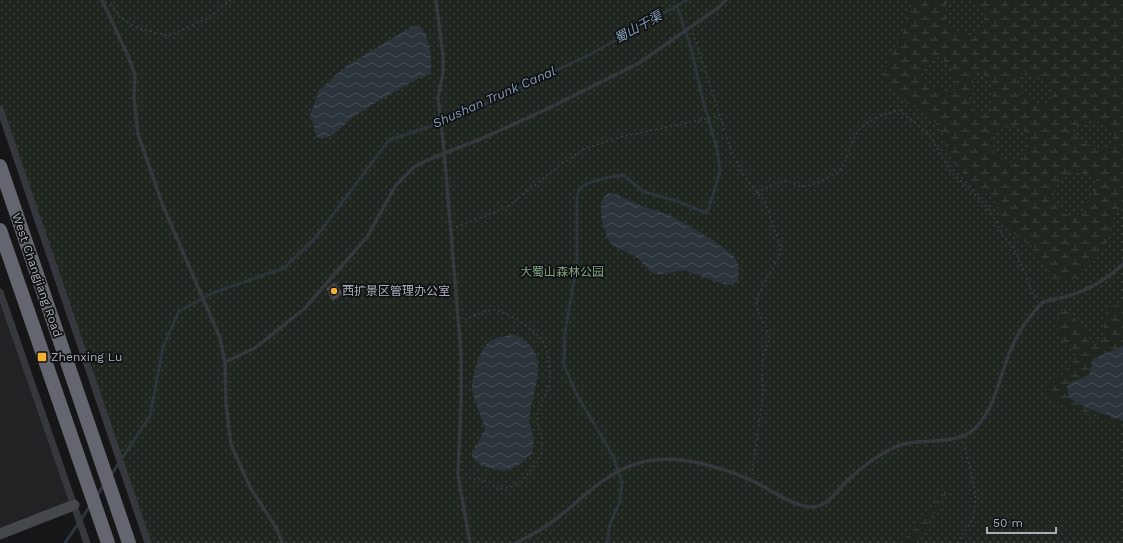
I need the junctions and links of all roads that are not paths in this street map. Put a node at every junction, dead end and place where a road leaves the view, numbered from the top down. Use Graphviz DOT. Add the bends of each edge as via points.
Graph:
graph roads {
  1 [pos="102,0"];
  2 [pos="436,0"];
  3 [pos="726,0"];
  4 [pos="0,108"];
  5 [pos="444,152"];
  6 [pos="0,166"];
  7 [pos="0,230"];
  8 [pos="1123,264"];
  9 [pos="0,292"];
  10 [pos="225,362"];
  11 [pos="74,505"];
  12 [pos="0,534"];
  13 [pos="87,543"];
  14 [pos="108,543"];
  15 [pos="129,543"];
  16 [pos="148,543"];
  17 [pos="282,543"];
  18 [pos="470,543"];
  19 [pos="516,543"];
  1 -- 10 [label="lane" via="135,75 134,98 138,134 163,206 220,338"];
  2 -- 5 [label="lane" via="443,56 443,74 438,97"];
  3 -- 5 [label="lane" via="639,63 545,110"];
  4 -- 16 [label="street"];
  5 -- 10 [label="lane" via="414,167 396,185 367,237 304,308 255,348"];
  5 -- 18 [label="lane" via="461,353 458,475"];
  6 -- 15 [label="highway, West Changjiang Road"];
  7 -- 14 [label="highway, West Changjiang Road"];
  8 -- 19 [label="lane" via="1090,287 1043,302 1018,333 988,411 974,430 962,437 897,446 875,458 830,500 818,506 801,506 751,480 719,468 671,460 654,460 638,463 605,480 550,523"];
  9 -- 11 [label="street"];
  10 -- 17 [label="lane" via="226,404 231,444"];
  11 -- 12 [label="main road"];
  11 -- 13 [label="street"];
}
